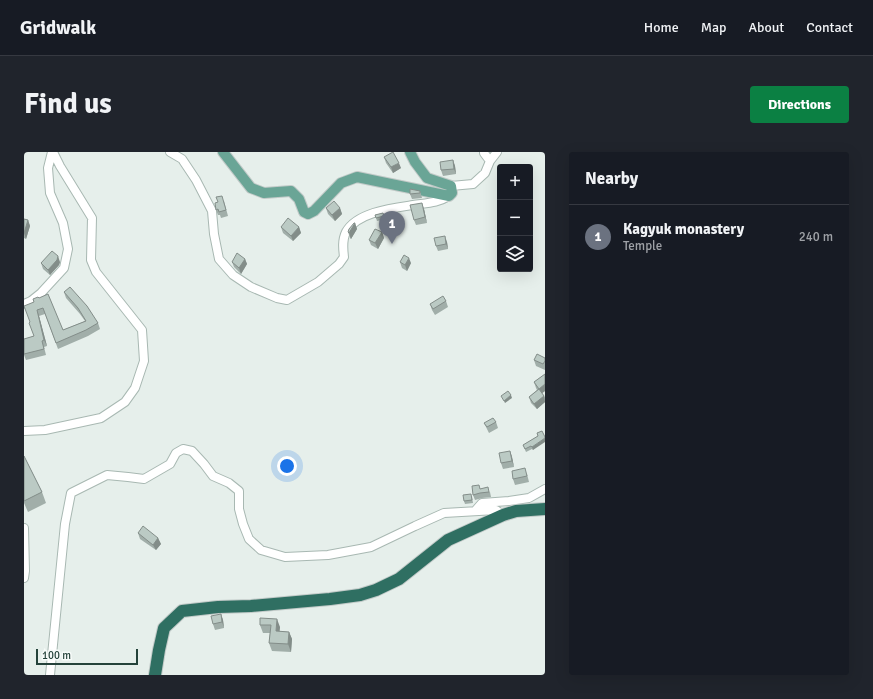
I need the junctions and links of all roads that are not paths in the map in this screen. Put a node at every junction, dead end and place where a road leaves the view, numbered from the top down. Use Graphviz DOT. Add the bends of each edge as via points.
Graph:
graph roads {
  1 [pos="52,152"];
  2 [pos="170,152"];
  3 [pos="223,152"];
  4 [pos="410,152"];
  5 [pos="484,152"];
  6 [pos="497,152"];
  7 [pos="490,161"];
  8 [pos="450,191"];
  9 [pos="24,304"];
  10 [pos="24,431"];
  11 [pos="545,488"];
  12 [pos="545,508"];
  13 [pos="475,511"];
  14 [pos="503,515"];
  15 [pos="24,528"];
  16 [pos="24,578"];
  17 [pos="50,675"];
  18 [pos="156,675"];
  1 -- 9 [label="street" via="48,168 50,193 63,223 68,249 64,268 41,293"];
  1 -- 10 [label="street" via="92,218 91,260 96,272 142,330 144,361 135,388 125,402 101,418 45,430"];
  2 -- 8 [label="street" via="182,159 212,211 219,259 233,275 251,287 287,300 318,282 340,264 344,257 346,233 353,223 369,214 442,200"];
  3 -- 8 [label="main road" via="250,188 264,193 291,191 299,198 304,212 308,214 341,183 357,177"];
  4 -- 8 [label="main road" via="414,162 427,178"];
  5 -- 7 [label="street"];
  6 -- 7 [label="street"];
  7 -- 8 [label="street" via="485,173 473,184"];
  11 -- 13 [label="street" via="528,498 482,503"];
  12 -- 14 [label="highway"];
  13 -- 14 [label="street" via="496,510"];
  13 -- 17 [label="street" via="444,513 371,547 328,555 285,557 261,550 249,539 239,510 239,491 213,476 192,451 183,449 176,453 170,464 144,479 107,475 71,493 65,524"];
  14 -- 18 [label="highway" via="448,540 399,579 360,595 182,611 164,628"];
  15 -- 16 [label="street"];
}
